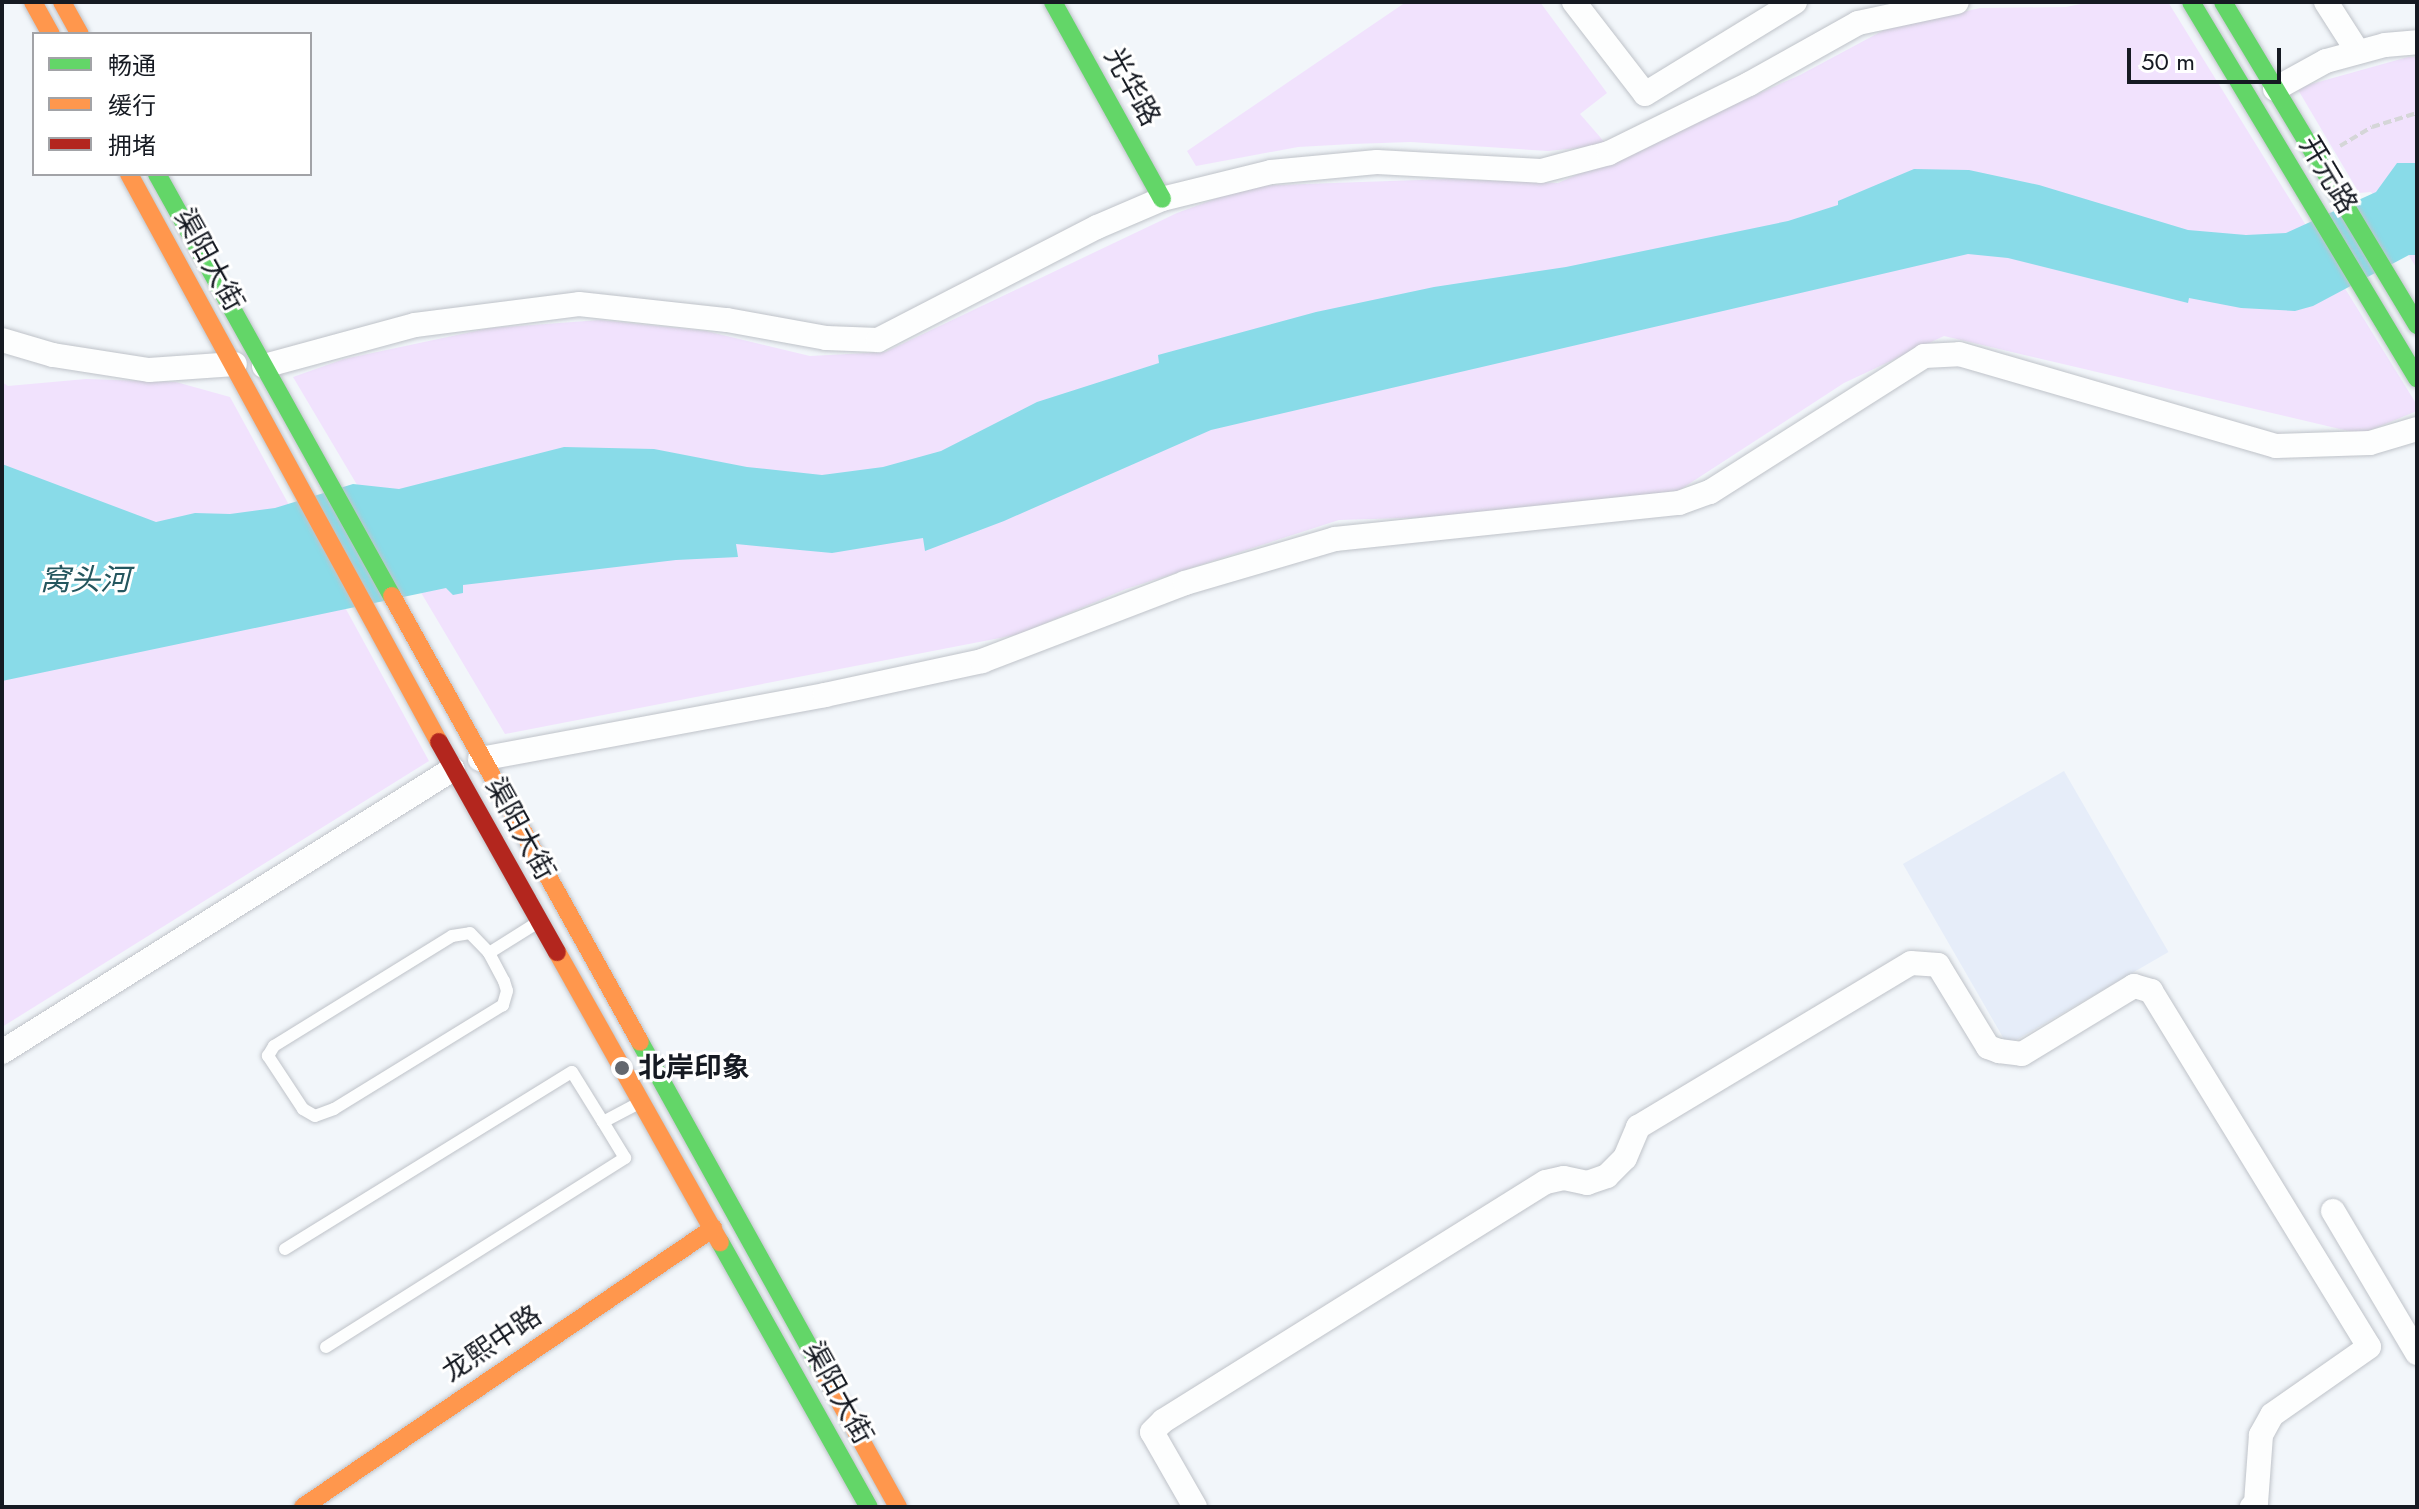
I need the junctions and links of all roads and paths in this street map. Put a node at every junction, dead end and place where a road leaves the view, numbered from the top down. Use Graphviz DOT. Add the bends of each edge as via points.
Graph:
graph roads {
  1 [pos="33,2"];
  2 [pos="62,2"];
  3 [pos="1053,2"];
  4 [pos="1574,2"];
  5 [pos="1795,2"];
  6 [pos="1957,2"];
  7 [pos="2191,2"];
  8 [pos="2223,2"];
  9 [pos="2326,2"];
  10 [pos="50,32"];
  11 [pos="79,32"];
  12 [pos="2417,42"];
  13 [pos="2358,52"];
  14 [pos="2275,89"];
  15 [pos="2417,113"];
  16 [pos="2319,162"];
  17 [pos="130,176"];
  18 [pos="158,176"];
  19 [pos="1162,199"];
  20 [pos="2417,325"];
  21 [pos="2,340"];
  22 [pos="235,364"];
  23 [pos="264,366"];
  24 [pos="2417,378"];
  25 [pos="2417,429"];
  26 [pos="480,759"];
  27 [pos="453,769"];
  28 [pos="540,921"];
  29 [pos="489,953"];
  30 [pos="2,1052"];
  31 [pos="641,1101"];
  32 [pos="603,1122"];
  33 [pos="2333,1211"];
  34 [pos="713,1228"];
  35 [pos="285,1249"];
  36 [pos="326,1347"];
  37 [pos="2417,1353"];
  38 [pos="303,1507"];
  39 [pos="869,1507"];
  40 [pos="898,1507"];
  41 [pos="1195,1507"];
  42 [pos="2252,1507"];
  1 -- 10 [label="main road"];
  2 -- 11 [label="main road"];
  3 -- 19 [label="main road, 光华路"];
  4 -- 5 [label="street" via="1645,94"];
  6 -- 19 [label="street" via="1858,23 1609,153 1541,171 1377,162 1271,172"];
  7 -- 24 [label="main road, 开元路"];
  8 -- 14 [label="main road, 开元路"];
  9 -- 13 [label="street"];
  12 -- 13 [label="street"];
  13 -- 14 [label="street" via="2326,61"];
  14 -- 16 [label="main road, 开元路"];
  15 -- 16 [label="path" via="2372,127"];
  16 -- 20 [label="main road, 开元路"];
  17 -- 22 [label="main road, 渠阳大街"];
  18 -- 23 [label="main road, 渠阳大街"];
  19 -- 23 [label="street" via="878,340 826,338 727,320 579,304 415,325"];
  21 -- 22 [label="street" via="53,355 149,370"];
  22 -- 27 [label="main road, 渠阳大街"];
  23 -- 26 [label="main road, 渠阳大街"];
  25 -- 26 [label="street" via="2370,443 2276,446 1959,354 1924,356 1710,492 1679,503 1335,539 1185,583 982,661"];
  26 -- 40 [label="main road, 渠阳大街"];
  27 -- 28 [label="main road, 渠阳大街"];
  27 -- 30 [label="street"];
  28 -- 29 [label="lane"];
  28 -- 31 [label="main road, 渠阳大街"];
  29 -- 29 [label="lane" via="470,933 452,936 274,1046 268,1056 303,1109 315,1116 334,1109 503,1005 507,991"];
  31 -- 32 [label="lane"];
  31 -- 34 [label="main road, 渠阳大街"];
  32 -- 35 [label="lane" via="572,1072"];
  32 -- 36 [label="lane" via="625,1158"];
  33 -- 37 [label="street"];
  34 -- 38 [label="main road, 龙熙中路"];
  34 -- 39 [label="main road, 渠阳大街"];
  41 -- 42 [label="street" via="1152,1432 1163,1421 1546,1182 1564,1178 1587,1183 1607,1176 1625,1158 1638,1127 1911,963 1938,965 1988,1047 2022,1054 2134,986 2151,991 2369,1347 2272,1415 2261,1435"];
}
